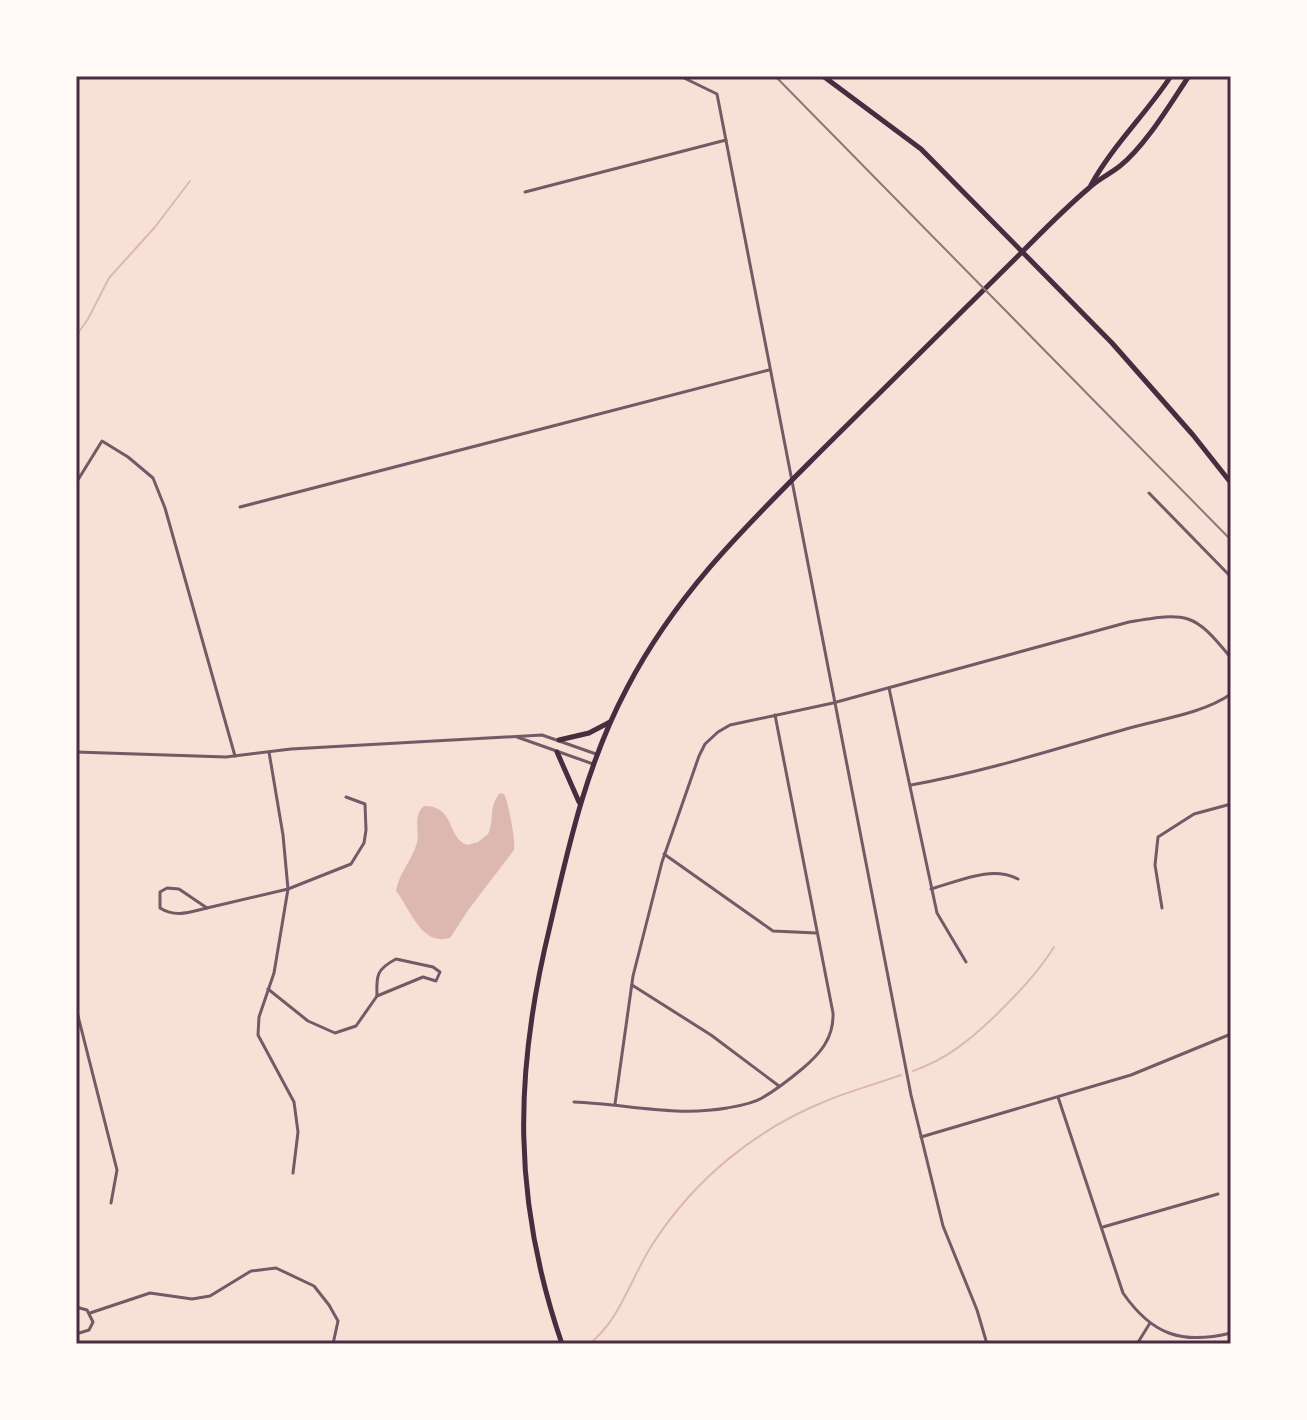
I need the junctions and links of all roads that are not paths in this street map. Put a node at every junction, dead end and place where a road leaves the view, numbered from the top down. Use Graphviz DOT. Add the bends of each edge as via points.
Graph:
graph roads {
  1 [pos="680,76"];
  2 [pos="823,76"];
  3 [pos="1171,76"];
  4 [pos="1189,76"];
  5 [pos="726,140"];
  6 [pos="1091,186"];
  7 [pos="525,192"];
  8 [pos="1021,253"];
  9 [pos="769,370"];
  10 [pos="790,482"];
  11 [pos="76,483"];
  12 [pos="1231,483"];
  13 [pos="1149,493"];
  14 [pos="240,507"];
  15 [pos="1231,577"];
  16 [pos="1231,658"];
  17 [pos="889,688"];
  18 [pos="1231,694"];
  19 [pos="833,703"];
  20 [pos="775,715"];
  21 [pos="611,721"];
  22 [pos="514,736"];
  23 [pos="559,740"];
  24 [pos="76,752"];
  25 [pos="269,752"];
  26 [pos="557,752"];
  27 [pos="597,754"];
  28 [pos="235,756"];
  29 [pos="593,765"];
  30 [pos="911,785"];
  31 [pos="346,797"];
  32 [pos="580,803"];
  33 [pos="1231,804"];
  34 [pos="664,854"];
  35 [pos="1018,879"];
  36 [pos="288,889"];
  37 [pos="931,889"];
  38 [pos="207,908"];
  39 [pos="1162,908"];
  40 [pos="818,933"];
  41 [pos="966,962"];
  42 [pos="632,985"];
  43 [pos="268,989"];
  44 [pos="377,996"];
  45 [pos="76,1008"];
  46 [pos="1231,1034"];
  47 [pos="779,1086"];
  48 [pos="1058,1097"];
  49 [pos="574,1102"];
  50 [pos="615,1104"];
  51 [pos="921,1137"];
  52 [pos="293,1173"];
  53 [pos="1218,1194"];
  54 [pos="111,1203"];
  55 [pos="1101,1227"];
  56 [pos="76,1307"];
  57 [pos="90,1313"];
  58 [pos="1150,1323"];
  59 [pos="1231,1333"];
  60 [pos="76,1334"];
  61 [pos="333,1344"];
  62 [pos="562,1344"];
  63 [pos="987,1344"];
  64 [pos="1137,1344"];
  1 -- 5 [label="street" via="717,94"];
  2 -- 8 [label="main road" via="921,149"];
  3 -- 6 [label="main road" via="1104,161"];
  4 -- 6 [label="main road" via="1122,165"];
  5 -- 7 [label="street"];
  5 -- 9 [label="street"];
  6 -- 8 [label="main road"];
  8 -- 10 [label="main road"];
  8 -- 12 [label="main road" via="1139,373"];
  9 -- 10 [label="street"];
  9 -- 14 [label="street"];
  10 -- 19 [label="street"];
  10 -- 21 [label="main road" via="684,597 644,657"];
  11 -- 28 [label="street" via="102,441 153,478"];
  13 -- 15 [label="street"];
  16 -- 17 [label="street" via="1203,626 1185,616 1163,616"];
  17 -- 19 [label="street"];
  17 -- 30 [label="street"];
  18 -- 30 [label="street" via="1169,717"];
  19 -- 20 [label="street"];
  19 -- 51 [label="street"];
  20 -- 34 [label="street" via="730,725 705,744"];
  20 -- 40 [label="street"];
  21 -- 23 [label="main road"];
  21 -- 27 [label="main road"];
  22 -- 23 [label="street"];
  22 -- 25 [label="street"];
  22 -- 26 [label="street"];
  23 -- 27 [label="street"];
  24 -- 28 [label="street"];
  25 -- 28 [label="street"];
  25 -- 36 [label="street"];
  26 -- 29 [label="street"];
  26 -- 32 [label="main road"];
  27 -- 29 [label="main road"];
  29 -- 32 [label="main road"];
  30 -- 37 [label="street"];
  31 -- 36 [label="street" via="365,804 364,843 351,864"];
  32 -- 62 [label="main road" via="538,974 522,1113 536,1252"];
  33 -- 39 [label="street" via="1194,814 1158,837 1155,865"];
  34 -- 40 [label="street" via="773,931"];
  34 -- 42 [label="street"];
  35 -- 37 [label="street" via="1004,872 986,874"];
  36 -- 38 [label="street"];
  36 -- 43 [label="street"];
  37 -- 41 [label="street" via="937,913"];
  38 -- 38 [label="street" via="170,914 160,908 160,892 179,889"];
  40 -- 47 [label="street" via="832,1031 817,1057"];
  42 -- 47 [label="street"];
  42 -- 50 [label="street"];
  43 -- 44 [label="street" via="308,1021 335,1033 356,1026"];
  43 -- 52 [label="street" via="258,1035 294,1102 298,1132"];
  44 -- 44 [label="street" via="423,977 436,981 440,972 396,959 376,975"];
  45 -- 54 [label="street" via="117,1170"];
  46 -- 48 [label="street" via="1131,1075"];
  47 -- 50 [label="street" via="760,1100 685,1113"];
  48 -- 51 [label="street"];
  48 -- 55 [label="street"];
  49 -- 50 [label="street"];
  51 -- 63 [label="street" via="943,1226"];
  53 -- 55 [label="street"];
  55 -- 58 [label="street" via="1123,1293"];
  56 -- 57 [label="street"];
  57 -- 60 [label="street" via="92,1326"];
  57 -- 61 [label="street" via="150,1293 210,1296 251,1271 276,1268 314,1286 329,1305 338,1321"];
  58 -- 59 [label="street" via="1180,1338"];
  58 -- 64 [label="street"];
}
